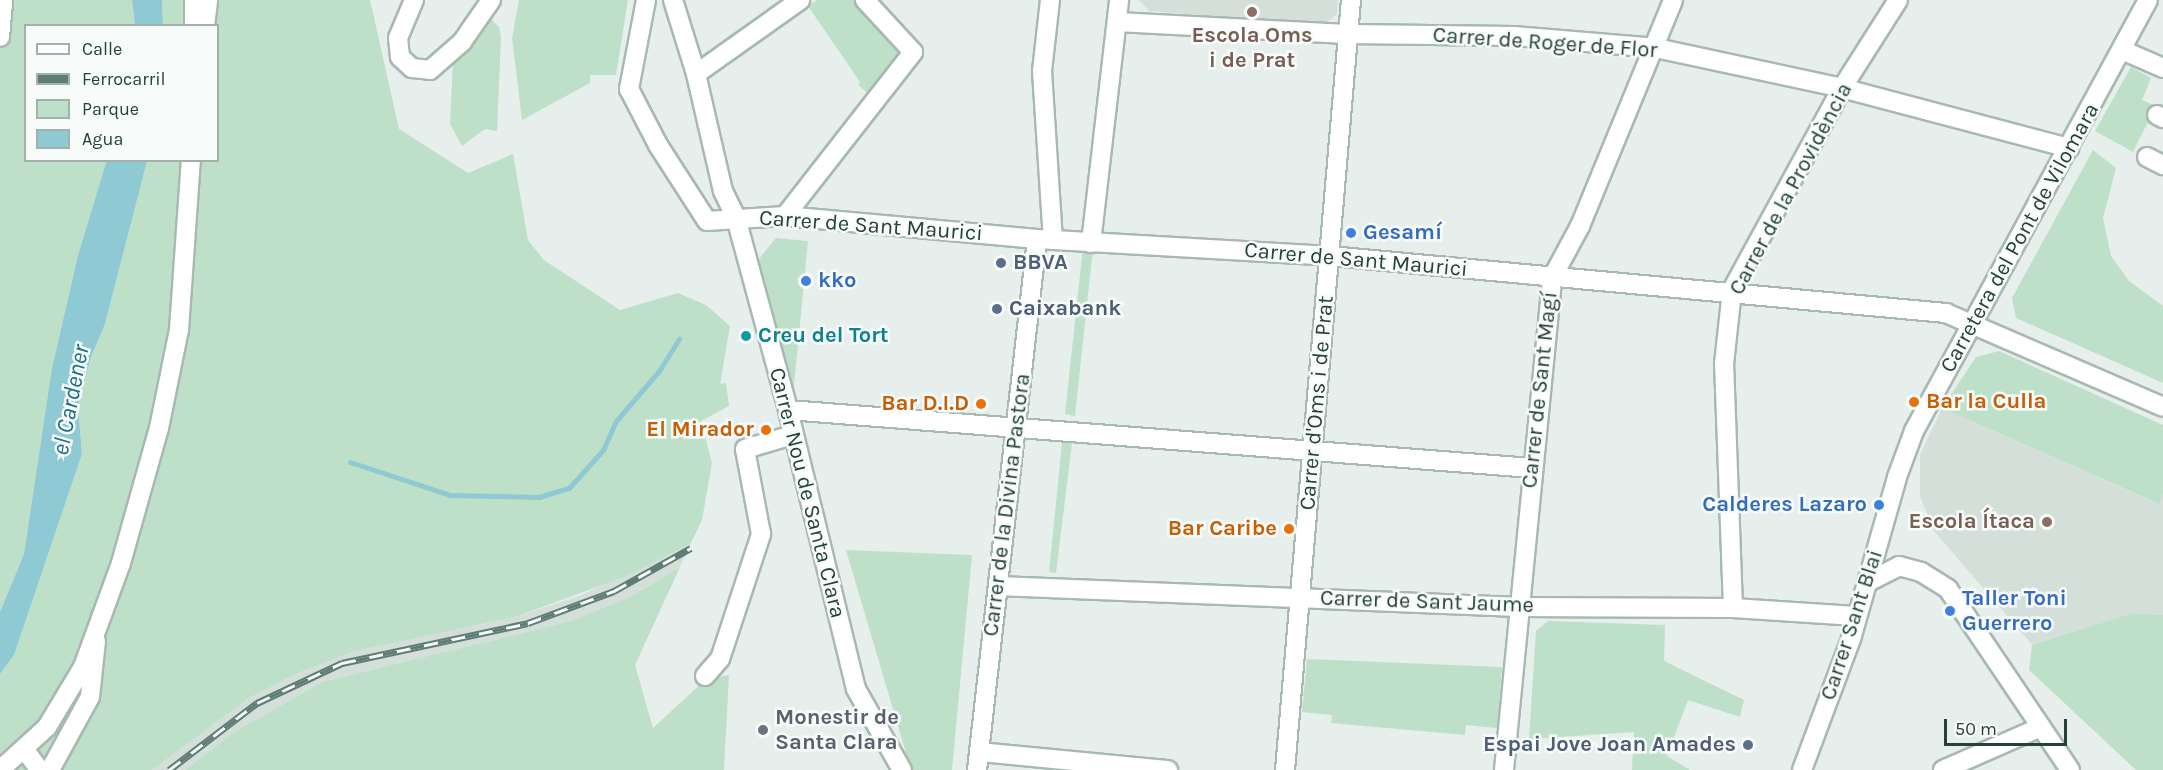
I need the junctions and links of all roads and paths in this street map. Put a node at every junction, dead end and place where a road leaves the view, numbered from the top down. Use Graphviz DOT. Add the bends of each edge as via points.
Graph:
graph roads {
  1 [pos="3,0"];
  2 [pos="194,0"];
  3 [pos="208,0"];
  4 [pos="414,0"];
  5 [pos="491,0"];
  6 [pos="646,0"];
  7 [pos="673,0"];
  8 [pos="800,0"];
  9 [pos="865,0"];
  10 [pos="1050,0"];
  11 [pos="1119,0"];
  12 [pos="1351,0"];
  13 [pos="1673,0"];
  14 [pos="1898,0"];
  15 [pos="2148,0"];
  16 [pos="1117,22"];
  17 [pos="194,24"];
  18 [pos="205,24"];
  19 [pos="1347,34"];
  20 [pos="0,37"];
  21 [pos="1656,48"];
  22 [pos="2122,50"];
  23 [pos="2163,68"];
  24 [pos="696,74"];
  25 [pos="1842,88"];
  26 [pos="2069,148"];
  27 [pos="190,162"];
  28 [pos="785,216"];
  29 [pos="736,218"];
  30 [pos="1045,240"];
  31 [pos="1091,243"];
  32 [pos="1330,256"];
  33 [pos="1552,278"];
  34 [pos="1732,290"];
  35 [pos="1973,323"];
  36 [pos="2163,407"];
  37 [pos="788,410"];
  38 [pos="1017,427"];
  39 [pos="793,435"];
  40 [pos="1315,453"];
  41 [pos="1531,468"];
  42 [pos="1897,477"];
  43 [pos="1868,582"];
  44 [pos="998,586"];
  45 [pos="1300,597"];
  46 [pos="1519,607"];
  47 [pos="1733,608"];
  48 [pos="1856,616"];
  49 [pos="97,629"];
  50 [pos="705,676"];
  51 [pos="2041,727"];
  52 [pos="24,749"];
  53 [pos="980,752"];
  54 [pos="0,770"];
  55 [pos="40,770"];
  56 [pos="50,770"];
  57 [pos="902,770"];
  58 [pos="977,770"];
  59 [pos="1168,770"];
  60 [pos="1285,770"];
  61 [pos="1504,770"];
  62 [pos="1802,770"];
  63 [pos="1943,770"];
  64 [pos="2070,770"];
  1 -- 20 [label="street"];
  2 -- 17 [label="street"];
  3 -- 18 [label="street"];
  4 -- 5 [label="street" via="398,38 400,57 412,68 430,70 462,42"];
  6 -- 29 [label="street, Carrer de Sant Maurici" via="629,89 658,145 707,221"];
  7 -- 24 [label="street, Carrer Nou de Santa Clara"];
  8 -- 24 [label="street"];
  9 -- 28 [label="street" via="913,52"];
  10 -- 30 [label="street, Carrer de la Divina Pastora" via="1042,71"];
  11 -- 16 [label="street"];
  12 -- 19 [label="street, Carrer d'Oms i de Prat"];
  13 -- 21 [label="street, Carrer de Sant Magí"];
  14 -- 25 [label="street, Carrer de la Providència"];
  15 -- 22 [label="street, Carretera del Pont de Vilomara"];
  16 -- 19 [label="street, Carrer de Roger de Flor"];
  16 -- 31 [label="street"];
  19 -- 21 [label="street, Carrer de Roger de Flor" via="1514,36"];
  19 -- 32 [label="street, Carrer d'Oms i de Prat"];
  21 -- 25 [label="street, Carrer de Roger de Flor"];
  21 -- 33 [label="street, Carrer de Sant Magí" via="1568,255"];
  22 -- 23 [label="street"];
  22 -- 26 [label="street, Carretera del Pont de Vilomara"];
  24 -- 29 [label="street, Carrer Nou de Santa Clara" via="723,191"];
  25 -- 26 [label="street, Carrer de Roger de Flor"];
  25 -- 34 [label="street, Carrer de la Providència"];
  26 -- 35 [label="street, Carretera del Pont de Vilomara"];
  27 -- 49 [label="street" via="179,330 159,428 121,563"];
  28 -- 29 [label="street, Carrer de Sant Maurici"];
  28 -- 30 [label="street, Carrer de Sant Maurici"];
  29 -- 37 [label="street, Carrer Nou de Santa Clara"];
  30 -- 31 [label="street, Carrer de Sant Maurici"];
  30 -- 38 [label="street, Carrer de la Divina Pastora"];
  31 -- 32 [label="street, Carrer de Sant Maurici"];
  32 -- 33 [label="street, Carrer de Sant Maurici"];
  32 -- 40 [label="street, Carrer d'Oms i de Prat"];
  33 -- 34 [label="street, Carrer de Sant Maurici"];
  33 -- 41 [label="street, Carrer de Sant Magí"];
  34 -- 35 [label="street, Carrer de Sant Maurici" via="1947,313"];
  34 -- 47 [label="street, Carrer de la Providència" via="1724,364"];
  35 -- 36 [label="street, Carrer de Sant Maurici"];
  35 -- 42 [label="street, Carretera del Pont de Vilomara" via="1910,437"];
  37 -- 38 [label="street"];
  37 -- 39 [label="street, Carrer Nou de Santa Clara"];
  38 -- 40 [label="street"];
  38 -- 44 [label="street, Carrer de la Divina Pastora"];
  39 -- 50 [label="street" via="745,449 761,534 720,660"];
  39 -- 57 [label="street, Carrer Nou de Santa Clara" via="856,689"];
  40 -- 41 [label="street"];
  40 -- 45 [label="street, Carrer d'Oms i de Prat"];
  41 -- 46 [label="street, Carrer de Sant Magí"];
  42 -- 43 [label="street, Carrer Sant Blai"];
  43 -- 48 [label="street, Carrer Sant Blai"];
  43 -- 51 [label="street" via="1899,566 1921,572 1948,589"];
  44 -- 45 [label="street, Carrer de Sant Jaume"];
  44 -- 53 [label="street, Carrer de la Divina Pastora"];
  45 -- 46 [label="street, Carrer de Sant Jaume"];
  45 -- 60 [label="street, Carrer d'Oms i de Prat"];
  46 -- 47 [label="street, Carrer de Sant Jaume"];
  46 -- 61 [label="street, Carrer de Sant Magí"];
  47 -- 48 [label="street, Carrer de Sant Jaume"];
  48 -- 62 [label="street, Carrer Sant Blai"];
  49 -- 52 [label="street" via="83,668 47,727"];
  49 -- 56 [label="street" via="90,697"];
  51 -- 63 [label="street"];
  51 -- 64 [label="street"];
  52 -- 54 [label="street"];
  52 -- 55 [label="street"];
  53 -- 58 [label="street, Carrer de la Divina Pastora"];
  53 -- 59 [label="street"];
}
